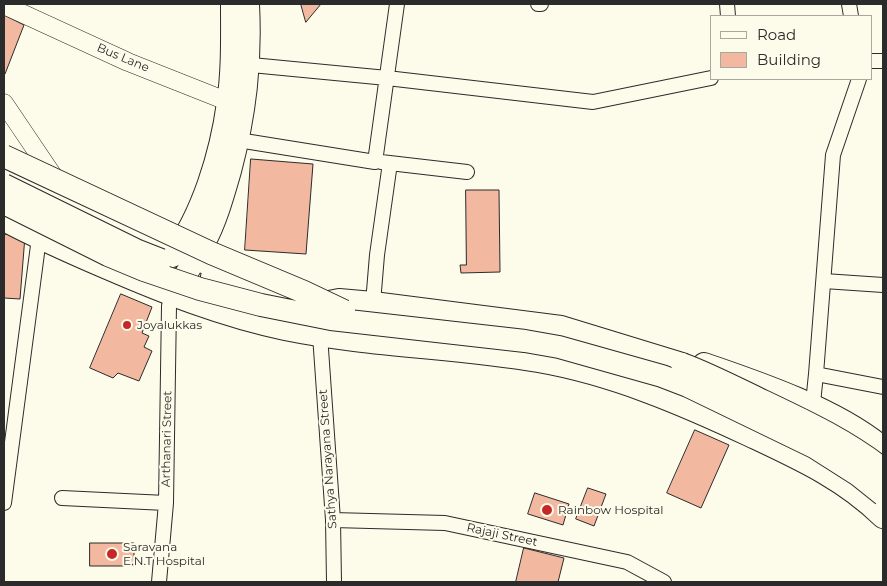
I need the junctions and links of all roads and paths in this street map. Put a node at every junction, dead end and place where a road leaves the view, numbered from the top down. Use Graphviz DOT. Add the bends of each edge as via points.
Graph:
graph roads {
  1 [pos="232,4"];
  2 [pos="248,4"];
  3 [pos="397,4"];
  4 [pos="4,5"];
  5 [pos="240,64"];
  6 [pos="386,78"];
  7 [pos="710,78"];
  8 [pos="859,80"];
  9 [pos="4,103"];
  10 [pos="237,103"];
  11 [pos="238,140"];
  12 [pos="4,156"];
  13 [pos="375,162"];
  14 [pos="390,163"];
  15 [pos="4,170"];
  16 [pos="467,172"];
  17 [pos="4,185"];
  18 [pos="71,201"];
  19 [pos="4,203"];
  20 [pos="4,220"];
  21 [pos="39,238"];
  22 [pos="186,255"];
  23 [pos="824,280"];
  24 [pos="883,285"];
  25 [pos="150,287"];
  26 [pos="172,296"];
  27 [pos="373,303"];
  28 [pos="344,311"];
  29 [pos="320,335"];
  30 [pos="657,356"];
  31 [pos="816,374"];
  32 [pos="606,376"];
  33 [pos="883,387"];
  34 [pos="813,406"];
  35 [pos="883,448"];
  36 [pos="808,462"];
  37 [pos="883,469"];
  38 [pos="883,479"];
  39 [pos="883,495"];
  40 [pos="62,498"];
  41 [pos="4,503"];
  42 [pos="166,503"];
  43 [pos="883,511"];
  44 [pos="883,517"];
  45 [pos="333,520"];
  46 [pos="159,582"];
  47 [pos="334,582"];
  48 [pos="664,582"];
  1 -- 5 [label="main road"];
  2 -- 5 [label="main road" via="250,32"];
  3 -- 6 [label="street"];
  4 -- 10 [label="street, Bus Lane" via="128,62"];
  5 -- 6 [label="street"];
  5 -- 10 [label="main road"];
  6 -- 7 [label="street" via="593,102"];
  6 -- 13 [label="street"];
  8 -- 23 [label="street" via="833,155"];
  9 -- 18 [label="street"];
  10 -- 11 [label="main road"];
  10 -- 22 [label="main road" via="223,131"];
  11 -- 13 [label="street"];
  11 -- 22 [label="main road" via="219,207 205,242"];
  12 -- 28 [label="main road, bridge"];
  13 -- 14 [label="street"];
  14 -- 16 [label="street"];
  14 -- 27 [label="street"];
  15 -- 18 [label="main road"];
  17 -- 28 [label="main road, bridge" via="138,251 170,263 293,302"];
  18 -- 22 [label="main road"];
  19 -- 39 [label="main road, bridge" via="108,255 200,289 331,318 559,347 662,376 814,447"];
  20 -- 21 [label="main road"];
  21 -- 25 [label="main road"];
  21 -- 41 [label="street"];
  22 -- 25 [label="main road"];
  22 -- 26 [label="main road"];
  22 -- 27 [label="main road" via="296,299 318,304 339,300"];
  23 -- 24 [label="street"];
  23 -- 31 [label="street"];
  25 -- 26 [label="main road"];
  26 -- 29 [label="main road" via="250,321"];
  26 -- 42 [label="street, Arthanari Street" via="168,306"];
  27 -- 30 [label="main road" via="561,327"];
  28 -- 38 [label="main road" via="489,324 560,335 619,350 685,372 823,438"];
  29 -- 32 [label="main road" via="514,357"];
  29 -- 45 [label="street, Sathya Narayana Street"];
  30 -- 34 [label="main road" via="690,359"];
  30 -- 37 [label="main road, bridge" via="722,381 828,432"];
  31 -- 33 [label="street"];
  31 -- 34 [label="street"];
  32 -- 36 [label="main road" via="717,420"];
  32 -- 43 [label="main road" via="662,390 821,463"];
  34 -- 35 [label="main road"];
  34 -- 36 [label="street"];
  36 -- 44 [label="main road" via="864,499"];
  40 -- 42 [label="street"];
  42 -- 46 [label="street, Arthanari Street"];
  45 -- 47 [label="street, Sathya Narayana Street"];
  45 -- 48 [label="street, Rajaji Street" via="445,523 627,562"];
}
